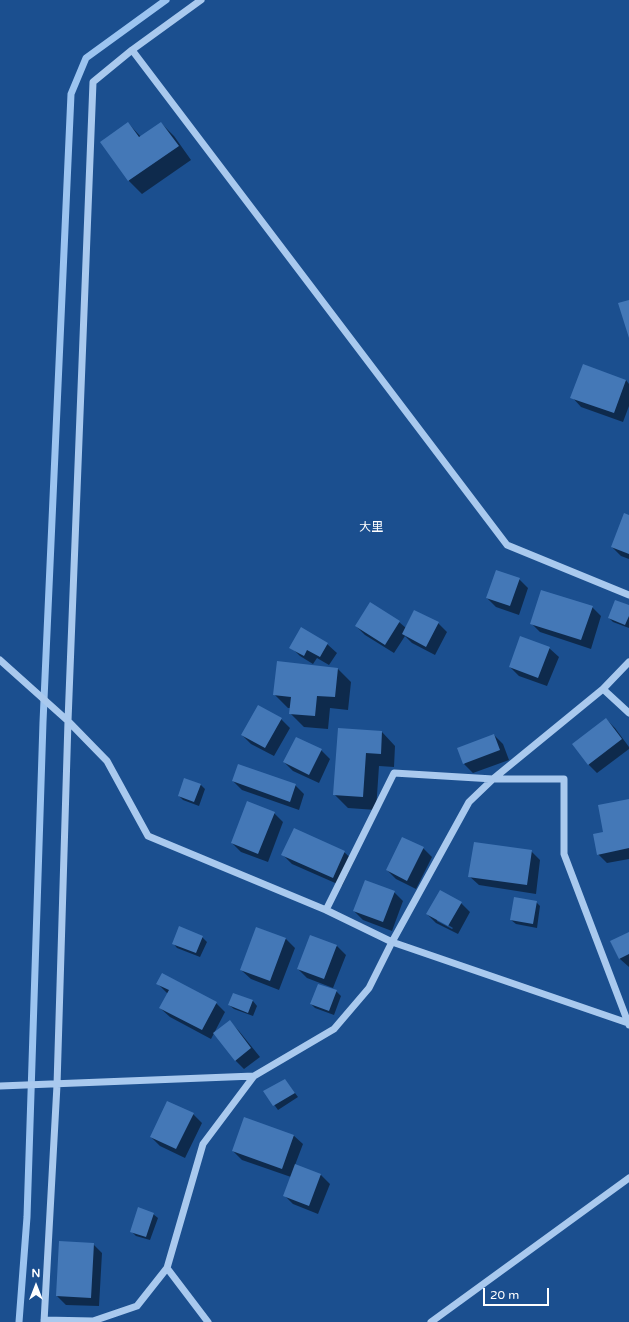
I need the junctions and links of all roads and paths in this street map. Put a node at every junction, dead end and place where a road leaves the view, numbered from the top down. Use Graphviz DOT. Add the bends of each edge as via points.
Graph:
graph roads {
  1 [pos="201,0"];
  2 [pos="132,50"];
  3 [pos="629,595"];
  4 [pos="0,660"];
  5 [pos="629,662"];
  6 [pos="603,689"];
  7 [pos="629,713"];
  8 [pos="68,721"];
  9 [pos="493,779"];
  10 [pos="326,910"];
  11 [pos="392,942"];
  12 [pos="629,1024"];
  13 [pos="254,1076"];
  14 [pos="57,1085"];
  15 [pos="0,1086"];
  16 [pos="0,1094"];
  17 [pos="629,1178"];
  18 [pos="167,1268"];
  19 [pos="44,1321"];
  20 [pos="208,1322"];
  21 [pos="431,1322"];
  1 -- 2 [label="street"];
  2 -- 3 [label="street" via="506,545"];
  2 -- 8 [label="street" via="93,82"];
  4 -- 8 [label="street"];
  5 -- 6 [label="street"];
  6 -- 7 [label="street"];
  6 -- 9 [label="street"];
  8 -- 10 [label="street" via="107,761 148,836"];
  8 -- 14 [label="street"];
  9 -- 10 [label="street" via="394,773"];
  9 -- 11 [label="street" via="469,802"];
  9 -- 12 [label="street" via="564,779 564,854"];
  10 -- 11 [label="street"];
  11 -- 12 [label="street"];
  11 -- 13 [label="street" via="369,988 334,1029"];
  13 -- 14 [label="street"];
  13 -- 18 [label="street" via="203,1144"];
  14 -- 15 [label="street"];
  14 -- 19 [label="street"];
  15 -- 16 [label="street"];
  17 -- 21 [label="street"];
  18 -- 19 [label="street" via="137,1306 93,1321"];
  18 -- 20 [label="street"];
}
